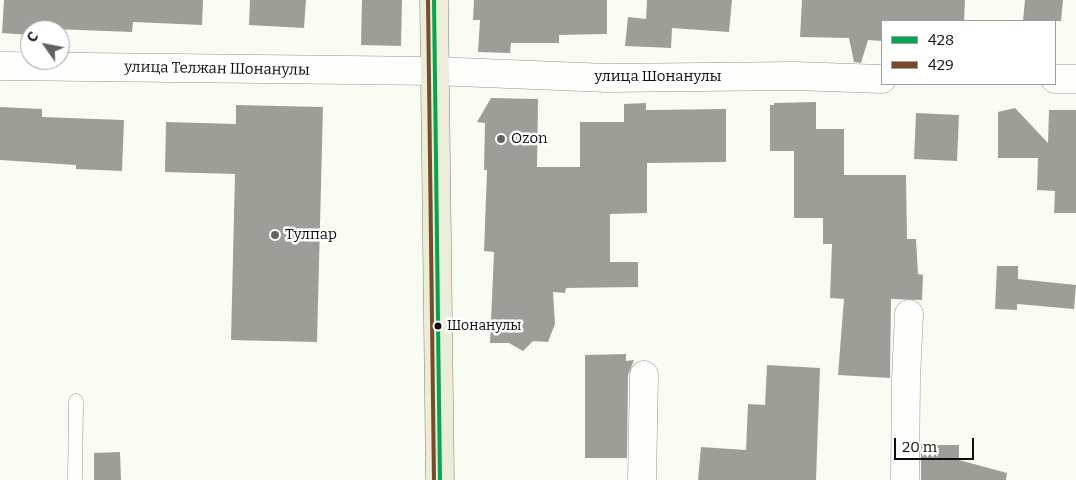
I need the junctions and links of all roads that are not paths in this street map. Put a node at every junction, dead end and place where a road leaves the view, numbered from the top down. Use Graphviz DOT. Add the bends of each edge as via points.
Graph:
graph roads {
  1 [pos="434,0"];
  2 [pos="0,66"];
  3 [pos="434,71"];
  4 [pos="881,79"];
  5 [pos="1056,79"];
  6 [pos="1076,79"];
  7 [pos="910,314"];
  8 [pos="644,375"];
  9 [pos="76,401"];
  10 [pos="75,480"];
  11 [pos="440,480"];
  12 [pos="642,480"];
  13 [pos="905,480"];
  1 -- 3 [label="main road"];
  2 -- 3 [label="street, улица Телжан Шонанулы"];
  3 -- 4 [label="street, улица Шонанулы" via="607,78 795,76"];
  3 -- 11 [label="main road"];
  5 -- 6 [label="street"];
  7 -- 13 [label="street"];
  8 -- 12 [label="street"];
  9 -- 10 [label="lane"];
}
